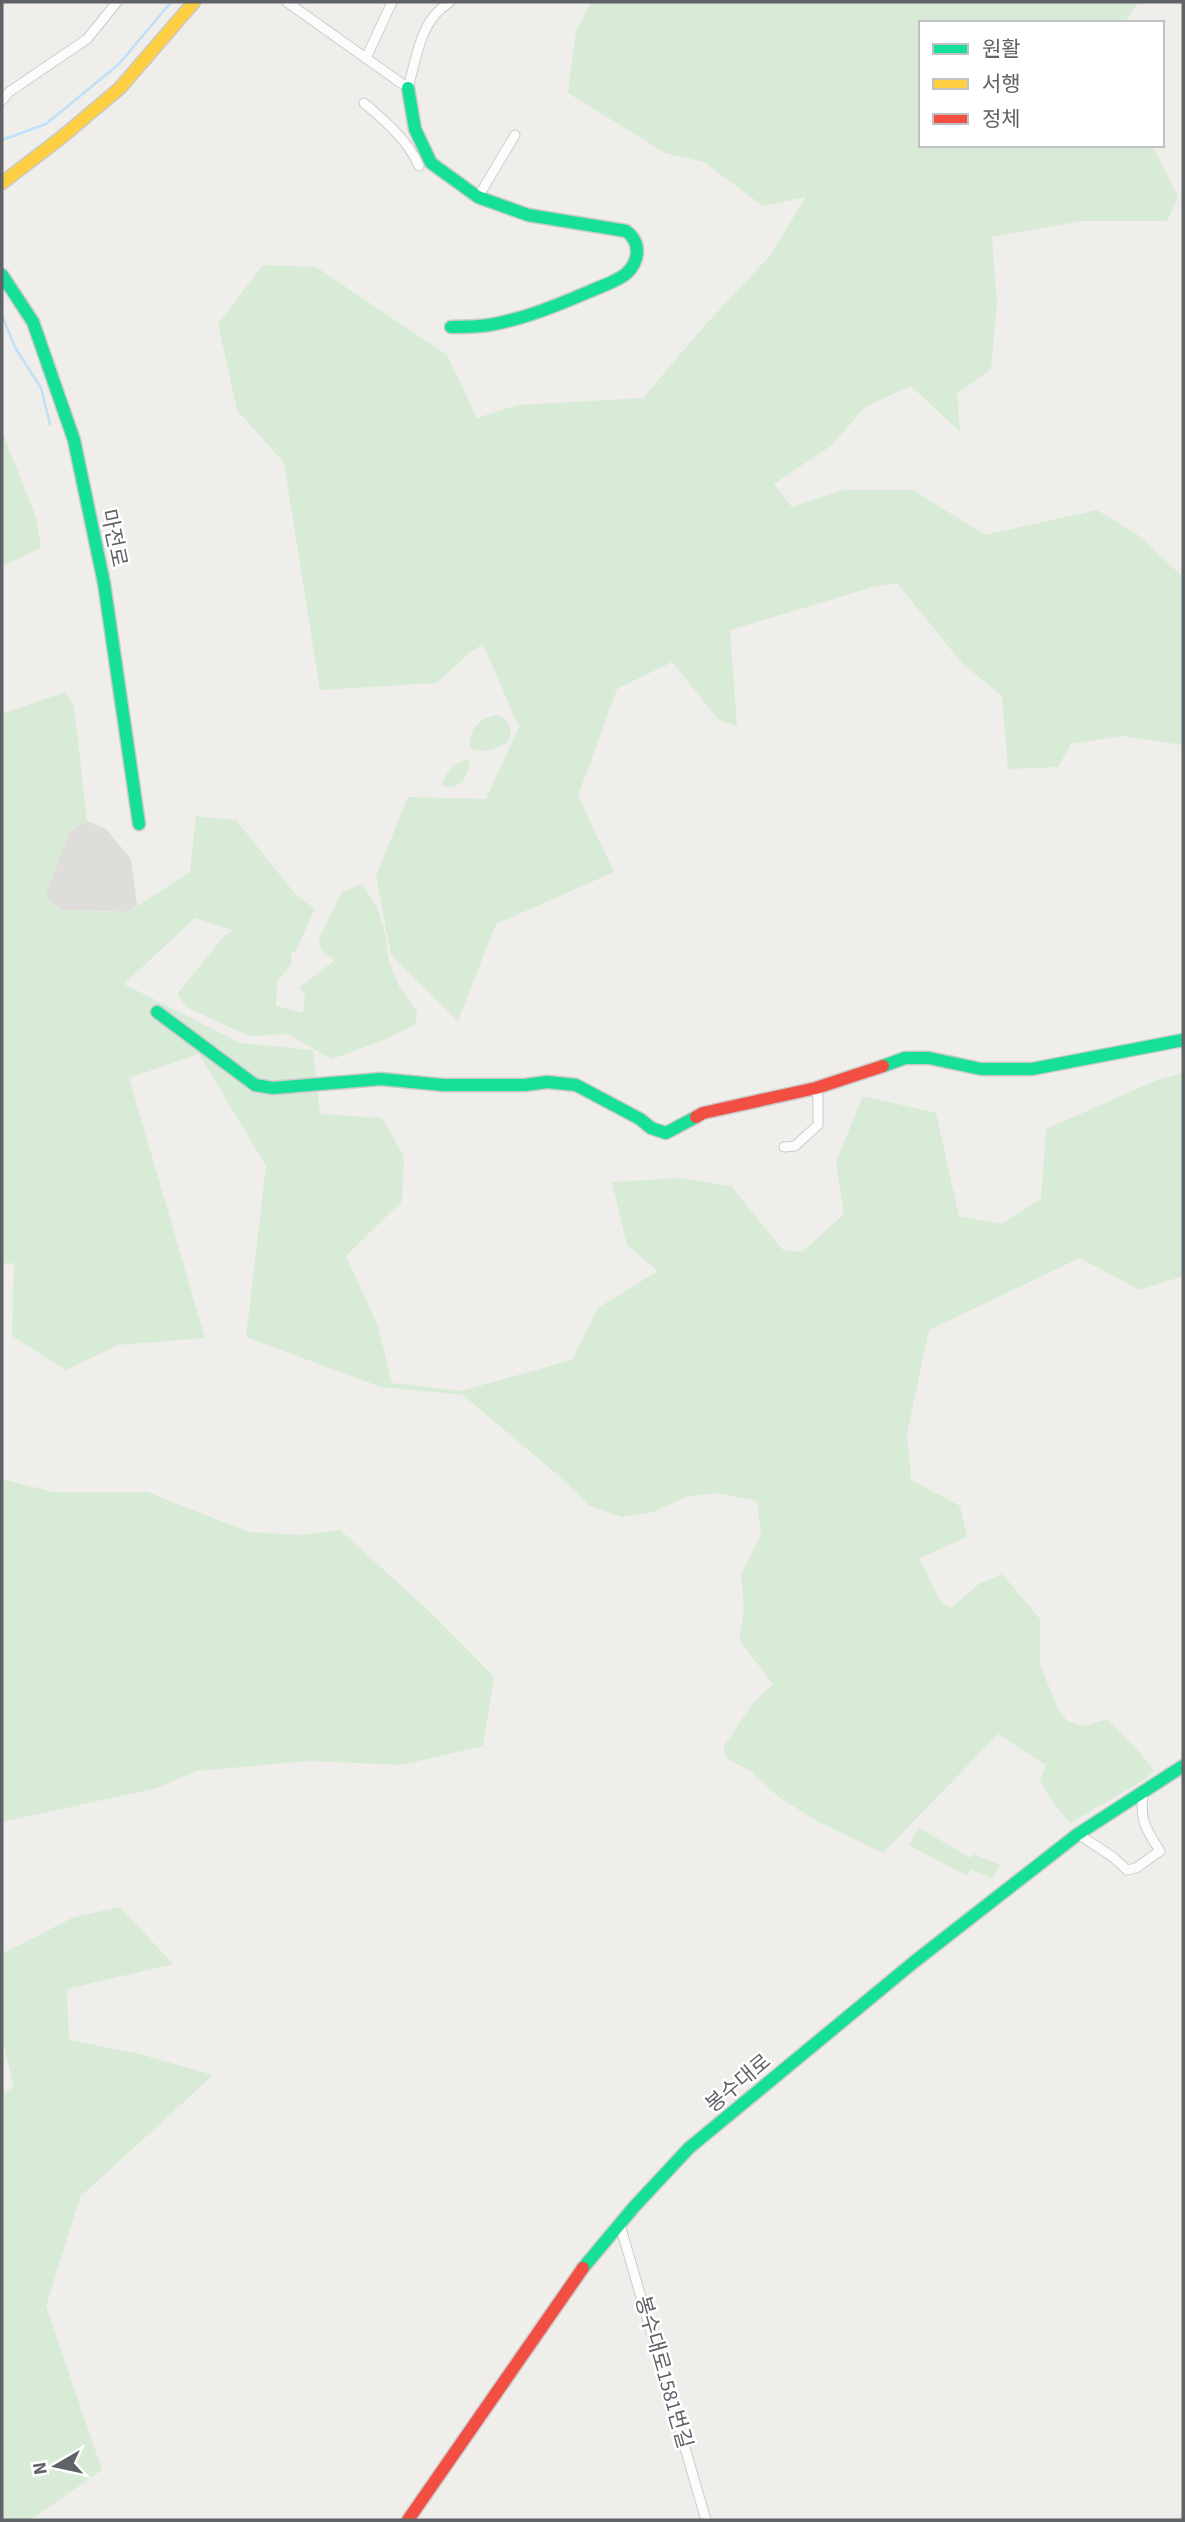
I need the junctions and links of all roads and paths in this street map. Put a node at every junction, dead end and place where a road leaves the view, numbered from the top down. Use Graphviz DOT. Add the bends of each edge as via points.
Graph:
graph roads {
  1 [pos="117,2"];
  2 [pos="194,2"];
  3 [pos="287,2"];
  4 [pos="392,2"];
  5 [pos="450,2"];
  6 [pos="366,58"];
  7 [pos="408,88"];
  8 [pos="2,100"];
  9 [pos="364,103"];
  10 [pos="515,135"];
  11 [pos="419,166"];
  12 [pos="2,183"];
  13 [pos="478,197"];
  14 [pos="2,275"];
  15 [pos="451,327"];
  16 [pos="139,824"];
  17 [pos="157,1012"];
  18 [pos="1183,1040"];
  19 [pos="816,1088"];
  20 [pos="784,1147"];
  21 [pos="1183,1766"];
  22 [pos="1143,1793"];
  23 [pos="1078,1834"];
  24 [pos="620,2225"];
  25 [pos="408,2520"];
  26 [pos="706,2520"];
  1 -- 8 [label="street" via="87,39"];
  2 -- 12 [label="street" via="120,88"];
  3 -- 6 [label="street"];
  4 -- 6 [label="street"];
  5 -- 7 [label="street" via="426,25"];
  6 -- 7 [label="street"];
  7 -- 13 [label="street" via="415,129 431,163"];
  9 -- 11 [label="street" via="390,125"];
  10 -- 13 [label="street"];
  13 -- 15 [label="street" via="528,215 626,231 635,235 638,253 628,273 601,286 496,323 465,330"];
  14 -- 16 [label="street, 마전로" via="33,322 74,440 104,583"];
  17 -- 19 [label="street" via="254,1085 381,1079 443,1085 576,1085 659,1132 673,1130 703,1113"];
  18 -- 19 [label="street" via="1032,1069 981,1069 905,1058"];
  19 -- 20 [label="street" via="818,1125 795,1146"];
  21 -- 22 [label="street, 봉수대로"];
  22 -- 23 [label="street, 봉수대로"];
  22 -- 23 [label="street" via="1144,1825 1160,1851 1136,1868 1127,1870"];
  23 -- 24 [label="street, 봉수대로" via="689,2148"];
  24 -- 25 [label="street, 봉수대로" via="585,2266"];
  24 -- 26 [label="street, 봉수대로1581번길"];
}
